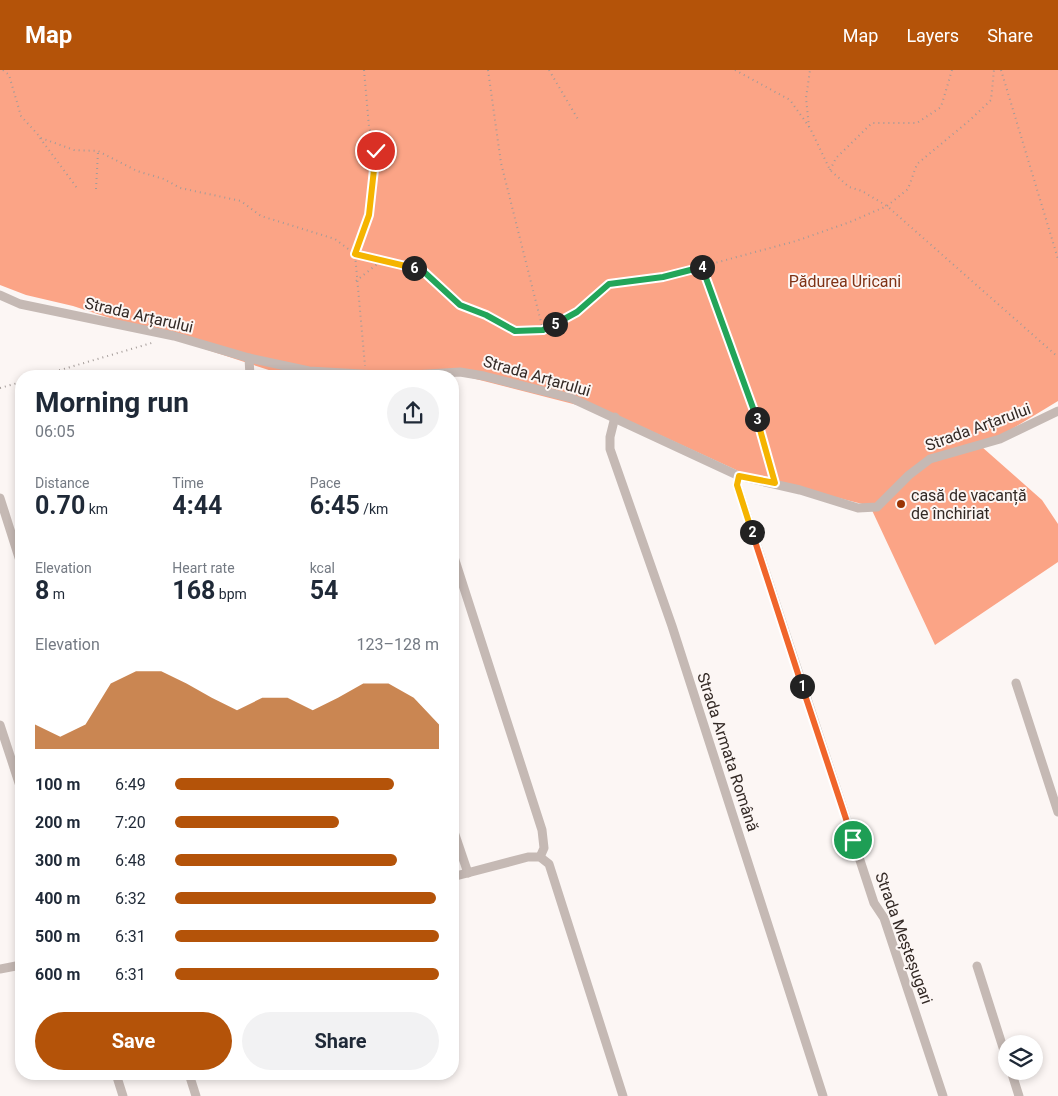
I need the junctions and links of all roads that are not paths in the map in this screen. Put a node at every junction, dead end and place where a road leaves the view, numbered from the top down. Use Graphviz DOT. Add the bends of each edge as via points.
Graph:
graph roads {
  1 [pos="0,295"];
  2 [pos="249,358"];
  3 [pos="250,370"];
  4 [pos="297,370"];
  5 [pos="459,372"];
  6 [pos="1058,411"];
  7 [pos="615,417"];
  8 [pos="739,476"];
  9 [pos="0,498"];
  10 [pos="15,545"];
  11 [pos="459,573"];
  12 [pos="1016,683"];
  13 [pos="0,724"];
  14 [pos="15,770"];
  15 [pos="1058,812"];
  16 [pos="459,847"];
  17 [pos="540,857"];
  18 [pos="468,873"];
  19 [pos="459,875"];
  20 [pos="15,966"];
  21 [pos="977,966"];
  22 [pos="0,970"];
  23 [pos="999,1035"];
  24 [pos="118,1080"];
  25 [pos="191,1080"];
  26 [pos="1014,1080"];
  27 [pos="123,1096"];
  28 [pos="196,1096"];
  29 [pos="623,1096"];
  30 [pos="823,1096"];
  31 [pos="943,1096"];
  32 [pos="1019,1096"];
  1 -- 2 [label="street, Strada Arțarului" via="20,304 174,336"];
  2 -- 3 [label="street"];
  2 -- 4 [label="street, Strada Arțarului"];
  5 -- 7 [label="street, Strada Arțarului" via="571,398"];
  6 -- 8 [label="street, Strada Arțarului" via="1000,439 930,459 874,509 850,506 775,483"];
  7 -- 8 [label="street, Strada Arțarului"];
  7 -- 30 [label="street, Strada Armata Română" via="610,449 672,626"];
  8 -- 31 [label="street, Strada Meșteșugari" via="737,485 829,769 874,903 884,918"];
  9 -- 10 [label="street"];
  11 -- 17 [label="street" via="542,830 544,848"];
  12 -- 15 [label="street"];
  13 -- 14 [label="street"];
  16 -- 18 [label="street"];
  17 -- 18 [label="street" via="528,857"];
  17 -- 29 [label="street" via="553,872"];
  18 -- 19 [label="street"];
  20 -- 22 [label="street"];
  21 -- 23 [label="street"];
  24 -- 27 [label="street"];
  25 -- 28 [label="street"];
  26 -- 32 [label="street"];
}
